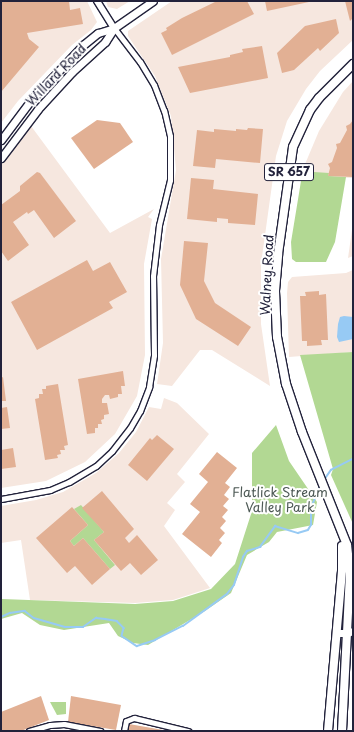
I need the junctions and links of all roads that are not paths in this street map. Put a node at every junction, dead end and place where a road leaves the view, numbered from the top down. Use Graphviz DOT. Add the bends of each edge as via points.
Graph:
graph roads {
  1 [pos="97,1"];
  2 [pos="153,1"];
  3 [pos="114,28"];
  4 [pos="353,64"];
  5 [pos="1,140"];
  6 [pos="1,158"];
  7 [pos="1,499"];
  8 [pos="338,523"];
  9 [pos="337,633"];
  10 [pos="351,633"];
  11 [pos="29,731"];
  12 [pos="98,731"];
  13 [pos="124,731"];
  14 [pos="188,731"];
  15 [pos="328,731"];
  16 [pos="342,731"];
  1 -- 3 [label="street"];
  2 -- 3 [label="main road, Willard Road"];
  3 -- 5 [label="main road, Willard Road" via="98,34 66,62 31,100"];
  3 -- 6 [label="main road, Willard Road" via="105,42 72,72 38,109"];
  3 -- 7 [label="street" via="154,85 164,110 170,140 170,180 159,225 153,276 154,355 149,387 130,428 96,466 50,490"];
  4 -- 8 [label="main road, Walney Road / SR 657" via="319,98 297,137 290,160 278,254 275,308 282,371 297,418"];
  8 -- 9 [label="main road, Walney Road / SR 657" via="342,570"];
  8 -- 10 [label="main road, Walney Road / SR 657" via="347,545"];
  9 -- 10 [label="main road"];
  9 -- 15 [label="main road, Walney Road"];
  10 -- 16 [label="main road, Walney Road"];
  11 -- 12 [label="street" via="50,724 64,724"];
  13 -- 14 [label="street" via="126,721 134,718"];
}
